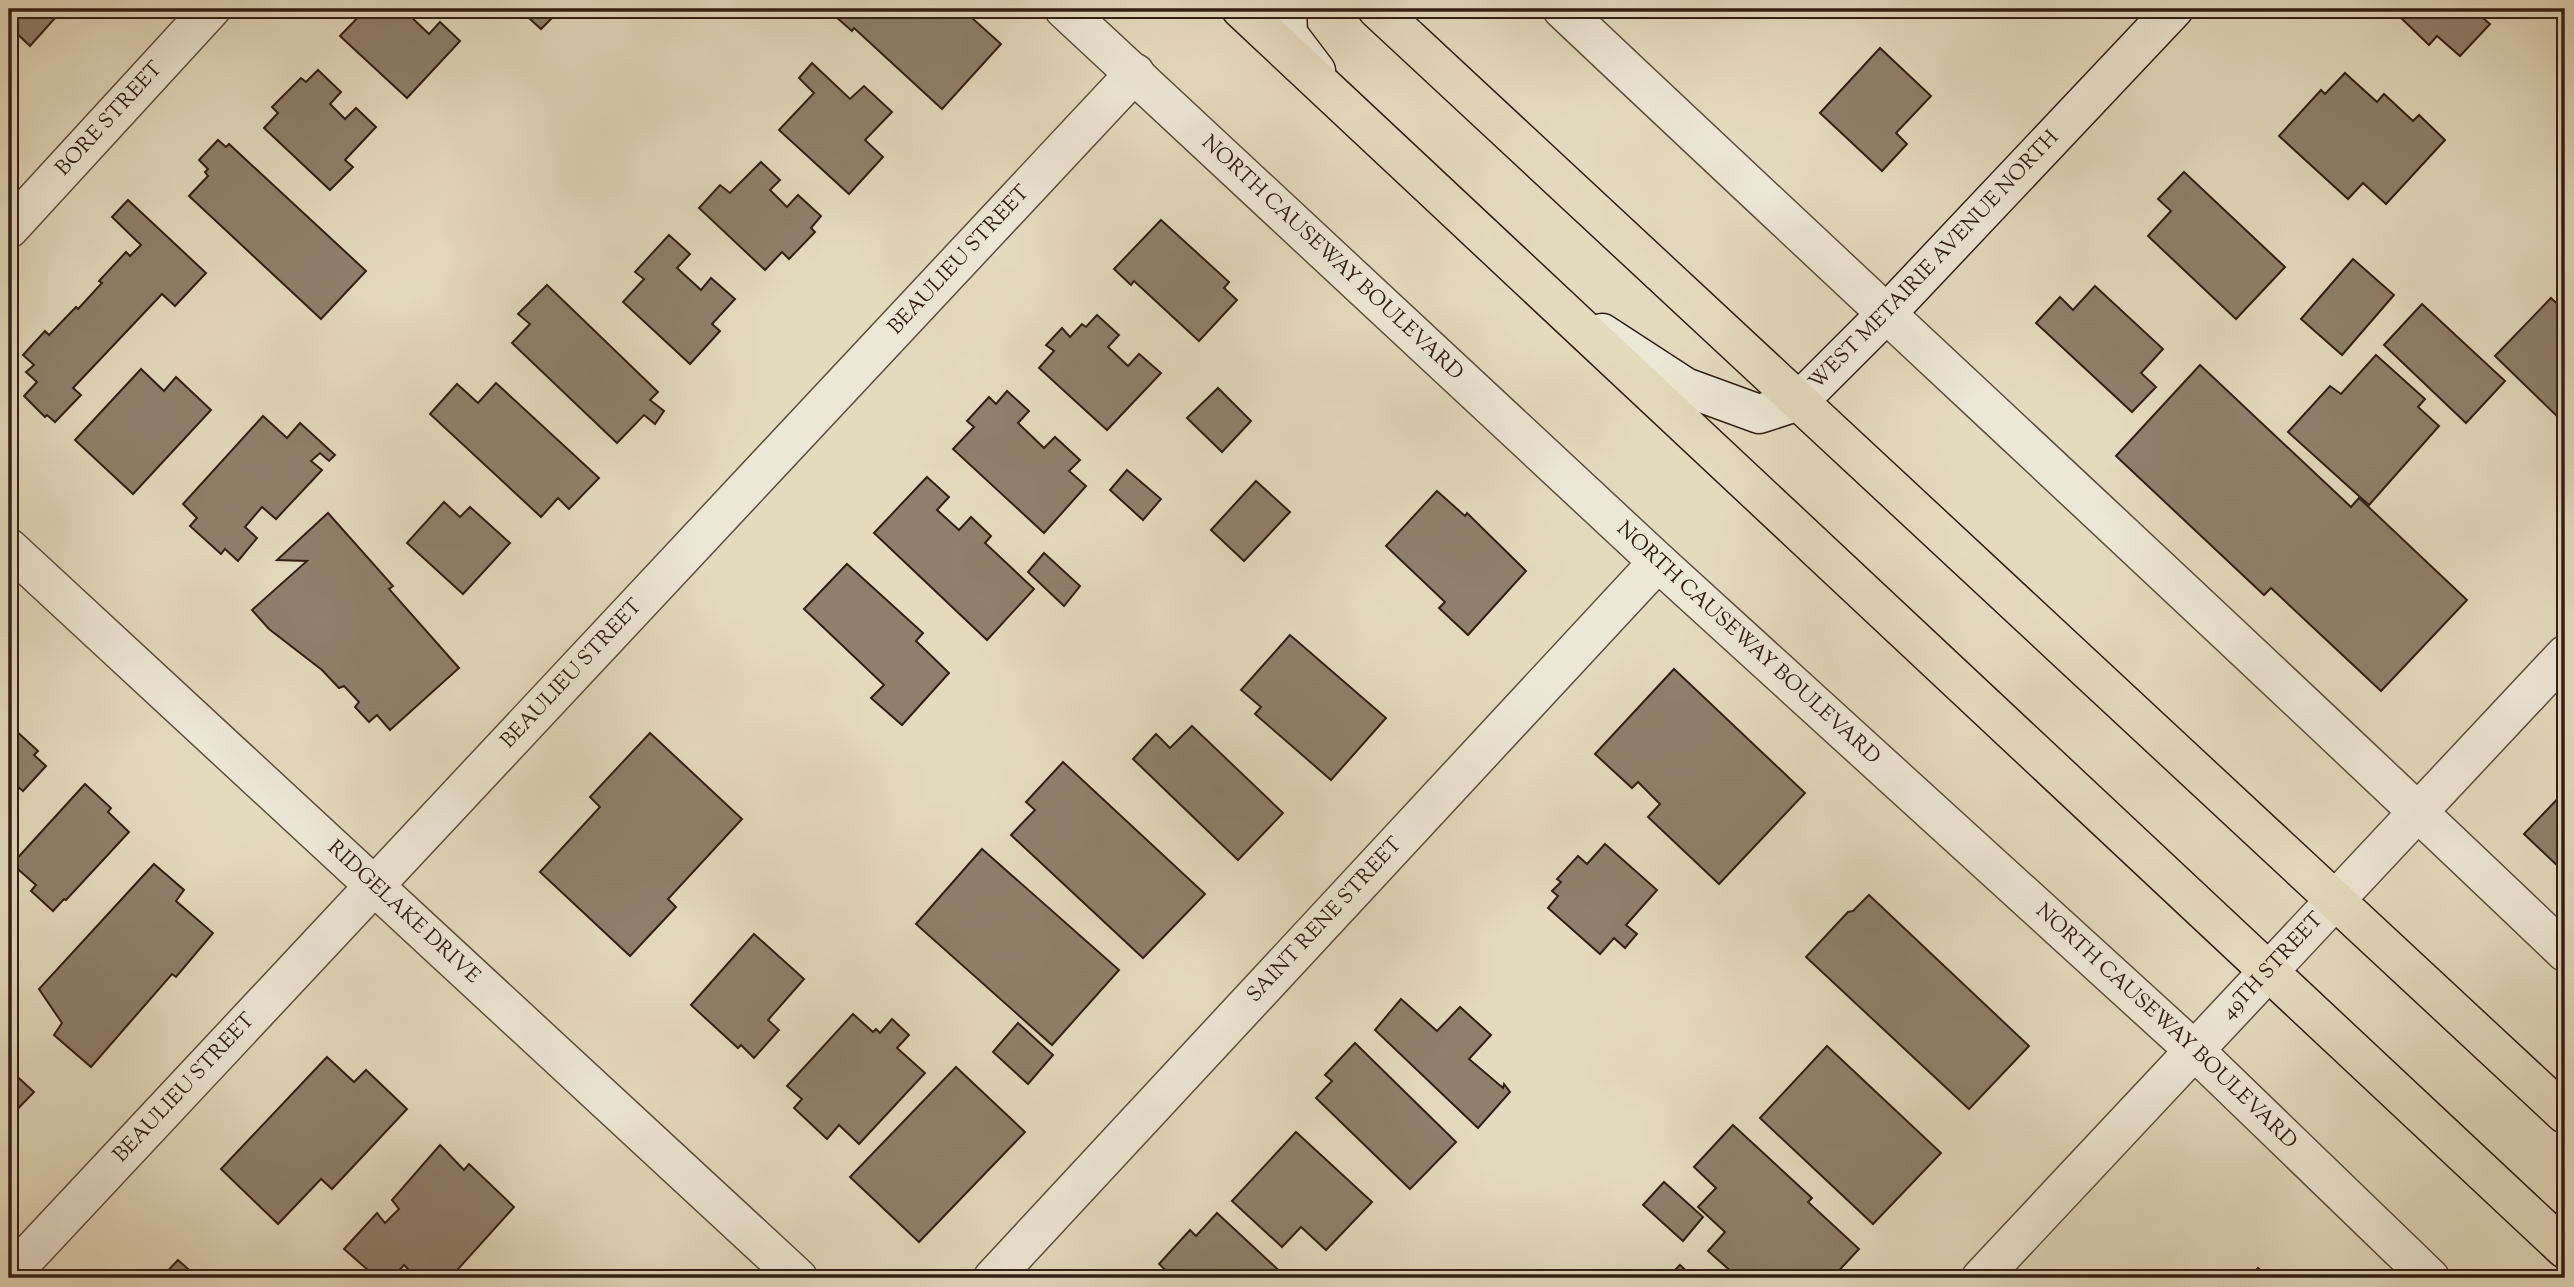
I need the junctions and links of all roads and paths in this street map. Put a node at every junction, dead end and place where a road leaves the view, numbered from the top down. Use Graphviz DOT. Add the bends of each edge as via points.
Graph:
graph roads {
  1 [pos="211,9"];
  2 [pos="1064,9"];
  3 [pos="1241,9"];
  4 [pos="1287,9"];
  5 [pos="1377,9"];
  6 [pos="1562,9"];
  7 [pos="2174,9"];
  8 [pos="1135,74"];
  9 [pos="1339,101"];
  10 [pos="9,229"];
  11 [pos="1553,302"];
  12 [pos="1885,315"];
  13 [pos="1799,401"];
  14 [pos="9,548"];
  15 [pos="1658,562"];
  16 [pos="2565,654"];
  17 [pos="2419,812"];
  18 [pos="374,888"];
  19 [pos="2334,899"];
  20 [pos="2565,952"];
  21 [pos="2268,971"];
  22 [pos="2195,1051"];
  23 [pos="2565,1114"];
  24 [pos="2565,1249"];
  25 [pos="9,1276"];
  26 [pos="798,1278"];
  27 [pos="993,1278"];
  28 [pos="1981,1278"];
  29 [pos="2430,1278"];
  1 -- 10 [label="street, BORE STREET"];
  2 -- 8 [label="street, NORTH CAUSEWAY BOULEVARD"];
  3 -- 9 [label="highway"];
  4 -- 9 [label="street" via="1288,34"];
  5 -- 13 [label="highway"];
  6 -- 12 [label="street"];
  7 -- 12 [label="street, WEST METAIRIE AVENUE NORTH"];
  8 -- 15 [label="street, NORTH CAUSEWAY BOULEVARD"];
  8 -- 18 [label="street, BEAULIEU STREET"];
  9 -- 11 [label="highway"];
  11 -- 13 [label="street, WEST METAIRIE AVENUE NORTH" via="1685,387 1759,414"];
  11 -- 21 [label="highway"];
  12 -- 13 [label="street, WEST METAIRIE AVENUE NORTH"];
  12 -- 17 [label="street"];
  13 -- 19 [label="highway"];
  14 -- 18 [label="street, RIDGELAKE DRIVE"];
  15 -- 22 [label="street, NORTH CAUSEWAY BOULEVARD"];
  15 -- 27 [label="street, SAINT RENE STREET"];
  16 -- 17 [label="street, 49TH STREET"];
  17 -- 19 [label="street, 49TH STREET"];
  17 -- 20 [label="street"];
  18 -- 25 [label="street, BEAULIEU STREET"];
  18 -- 26 [label="street, RIDGELAKE DRIVE"];
  19 -- 21 [label="street, 49TH STREET"];
  19 -- 23 [label="highway"];
  21 -- 22 [label="street, 49TH STREET"];
  21 -- 24 [label="highway"];
  22 -- 28 [label="street, 49TH STREET"];
  22 -- 29 [label="street, NORTH CAUSEWAY BOULEVARD"];
}
